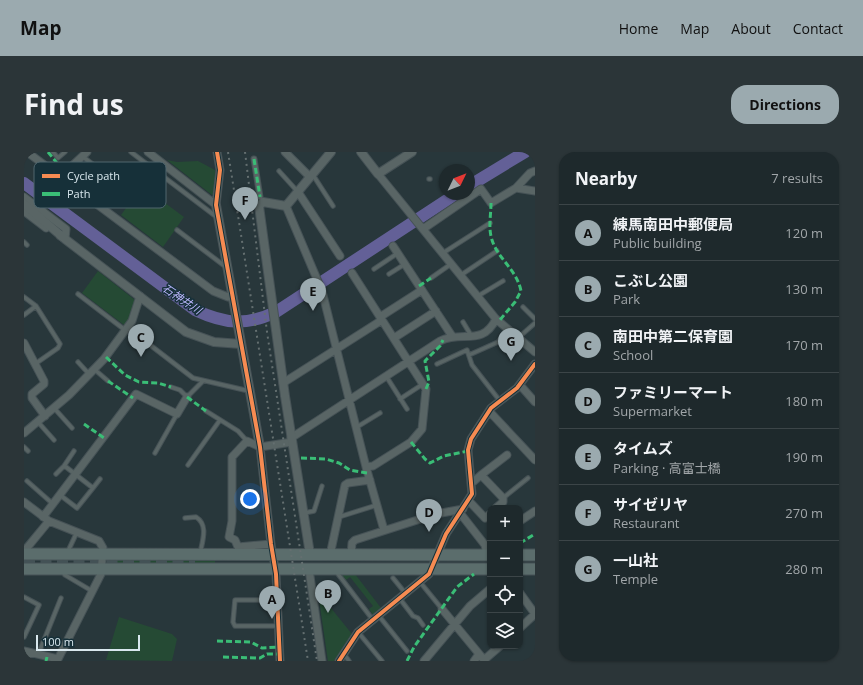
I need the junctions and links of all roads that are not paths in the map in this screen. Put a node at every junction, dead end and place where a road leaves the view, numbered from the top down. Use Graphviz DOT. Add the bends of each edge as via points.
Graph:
graph roads {
  1 [pos="27,152"];
  2 [pos="54,152"];
  3 [pos="65,152"];
  4 [pos="131,152"];
  5 [pos="148,152"];
  6 [pos="217,152"];
  7 [pos="285,152"];
  8 [pos="331,152"];
  9 [pos="361,152"];
  10 [pos="84,154"];
  11 [pos="413,154"];
  12 [pos="254,159"];
  13 [pos="40,162"];
  14 [pos="76,162"];
  15 [pos="93,162"];
  16 [pos="144,162"];
  17 [pos="161,162"];
  18 [pos="166,166"];
  19 [pos="279,171"];
  20 [pos="535,171"];
  21 [pos="378,174"];
  22 [pos="311,176"];
  23 [pos="166,179"];
  24 [pos="516,188"];
  25 [pos="535,191"];
  26 [pos="298,192"];
  27 [pos="24,197"];
  28 [pos="260,197"];
  29 [pos="24,204"];
  30 [pos="34,205"];
  31 [pos="216,205"];
  32 [pos="286,206"];
  33 [pos="333,206"];
  34 [pos="38,208"];
  35 [pos="101,208"];
  36 [pos="28,211"];
  37 [pos="218,218"];
  38 [pos="490,223"];
  39 [pos="423,228"];
  40 [pos="177,230"];
  41 [pos="65,239"];
  42 [pos="393,246"];
  43 [pos="497,251"];
  44 [pos="398,253"];
  45 [pos="443,253"];
  46 [pos="340,256"];
  47 [pos="405,264"];
  48 [pos="452,264"];
  49 [pos="227,268"];
  50 [pos="374,269"];
  51 [pos="352,273"];
  52 [pos="389,274"];
  53 [pos="461,275"];
  54 [pos="431,278"];
  55 [pos="503,281"];
  56 [pos="422,290"];
  57 [pos="78,294"];
  58 [pos="140,296"];
  59 [pos="478,296"];
  60 [pos="24,297"];
  61 [pos="232,297"];
  62 [pos="36,306"];
  63 [pos="523,307"];
  64 [pos="436,311"];
  65 [pos="24,315"];
  66 [pos="381,318"];
  67 [pos="496,319"];
  68 [pos="535,321"];
  69 [pos="463,322"];
  70 [pos="127,329"];
  71 [pos="508,330"];
  72 [pos="452,336"];
  73 [pos="472,337"];
  74 [pos="394,338"];
  75 [pos="518,338"];
  76 [pos="24,342"];
  77 [pos="241,344"];
  78 [pos="337,349"];
  79 [pos="26,351"];
  80 [pos="535,352"];
  81 [pos="470,355"];
  82 [pos="408,361"];
  83 [pos="78,362"];
  84 [pos="35,364"];
  85 [pos="437,364"];
  86 [pos="534,368"];
  87 [pos="92,372"];
  88 [pos="386,376"];
  89 [pos="108,381"];
  90 [pos="203,381"];
  91 [pos="283,383"];
  92 [pos="423,384"];
  93 [pos="520,385"];
  94 [pos="170,387"];
  95 [pos="249,391"];
  96 [pos="187,397"];
  97 [pos="400,399"];
  98 [pos="349,400"];
  99 [pos="500,401"];
  100 [pos="535,402"];
  101 [pos="54,408"];
  102 [pos="407,409"];
  103 [pos="206,411"];
  104 [pos="489,411"];
  105 [pos="380,413"];
  106 [pos="177,414"];
  107 [pos="45,416"];
  108 [pos="220,420"];
  109 [pos="38,422"];
  110 [pos="356,427"];
  111 [pos="72,428"];
  112 [pos="24,433"];
  113 [pos="54,440"];
  114 [pos="291,440"];
  115 [pos="246,441"];
  116 [pos="24,447"];
  117 [pos="260,447"];
  118 [pos="28,451"];
  119 [pos="74,451"];
  120 [pos="155,453"];
  121 [pos="507,455"];
  122 [pos="535,460"];
  123 [pos="188,465"];
  124 [pos="64,466"];
  125 [pos="366,467"];
  126 [pos="56,474"];
  127 [pos="77,475"];
  128 [pos="481,475"];
  129 [pos="528,478"];
  130 [pos="100,479"];
  131 [pos="370,480"];
  132 [pos="27,481"];
  133 [pos="472,483"];
  134 [pos="322,486"];
  135 [pos="93,488"];
  136 [pos="60,495"];
  137 [pos="503,498"];
  138 [pos="469,501"];
  139 [pos="24,502"];
  140 [pos="53,504"];
  141 [pos="377,504"];
  142 [pos="500,505"];
  143 [pos="462,511"];
  144 [pos="535,511"];
  145 [pos="303,513"];
  146 [pos="339,517"];
  147 [pos="487,517"];
  148 [pos="185,518"];
  149 [pos="46,519"];
  150 [pos="523,519"];
  151 [pos="384,530"];
  152 [pos="77,532"];
  153 [pos="487,548"];
  154 [pos="487,549"];
  155 [pos="272,550"];
  156 [pos="25,554"];
  157 [pos="69,554"];
  158 [pos="102,554"];
  159 [pos="310,554"];
  160 [pos="439,554"];
  161 [pos="200,555"];
  162 [pos="330,555"];
  163 [pos="351,555"];
  164 [pos="523,555"];
  165 [pos="535,555"];
  166 [pos="24,568"];
  167 [pos="60,568"];
  168 [pos="102,568"];
  169 [pos="276,569"];
  170 [pos="309,569"];
  171 [pos="432,569"];
  172 [pos="487,569"];
  173 [pos="523,569"];
  174 [pos="535,569"];
  175 [pos="338,574"];
  176 [pos="393,578"];
  177 [pos="420,582"];
  178 [pos="92,591"];
  179 [pos="487,591"];
  180 [pos="406,594"];
  181 [pos="24,597"];
  182 [pos="61,598"];
  183 [pos="523,598"];
  184 [pos="400,599"];
  185 [pos="277,600"];
  186 [pos="442,609"];
  187 [pos="535,614"];
  188 [pos="380,616"];
  189 [pos="373,620"];
  190 [pos="454,623"];
  191 [pos="423,625"];
  192 [pos="523,625"];
  193 [pos="278,626"];
  194 [pos="358,632"];
  195 [pos="24,637"];
  196 [pos="496,649"];
  197 [pos="407,651"];
  198 [pos="26,652"];
  199 [pos="343,653"];
  200 [pos="38,655"];
  201 [pos="483,658"];
  202 [pos="26,661"];
  203 [pos="280,661"];
  204 [pos="322,661"];
  205 [pos="338,661"];
  206 [pos="349,661"];
  207 [pos="382,661"];
  208 [pos="424,661"];
  209 [pos="474,661"];
  1 -- 13 [label="street"];
  2 -- 3 [label="lane" via="58,158"];
  4 -- 16 [label="lane"];
  5 -- 17 [label="street"];
  6 -- 31 [label="street" via="220,170"];
  7 -- 22 [label="street"];
  8 -- 22 [label="street"];
  9 -- 21 [label="street"];
  10 -- 14 [label="street"];
  10 -- 15 [label="lane"];
  11 -- 21 [label="street"];
  12 -- 28 [label="street"];
  18 -- 31 [label="street"];
  19 -- 26 [label="lane"];
  20 -- 24 [label="street"];
  21 -- 39 [label="street"];
  22 -- 26 [label="street"];
  22 -- 33 [label="lane"];
  23 -- 37 [label="lane"];
  24 -- 25 [label="street"];
  24 -- 39 [label="street" via="491,203 481,188"];
  26 -- 32 [label="street"];
  26 -- 46 [label="street"];
  27 -- 30 [label="street"];
  29 -- 36 [label="street"];
  31 -- 37 [label="street"];
  32 -- 78 [label="street" via="316,274"];
  32 -- 91 [label="street" via="263,202 259,206"];
  34 -- 41 [label="street" via="66,229"];
  35 -- 61 [label="street" via="212,291 228,298"];
  36 -- 41 [label="street"];
  37 -- 49 [label="street"];
  38 -- 45 [label="lane"];
  39 -- 45 [label="street"];
  40 -- 49 [label="lane"];
  41 -- 58 [label="street"];
  42 -- 44 [label="street"];
  43 -- 53 [label="lane"];
  44 -- 47 [label="street"];
  44 -- 50 [label="lane"];
  45 -- 48 [label="street"];
  47 -- 52 [label="lane"];
  47 -- 56 [label="street"];
  48 -- 53 [label="street"];
  48 -- 54 [label="lane"];
  49 -- 61 [label="street"];
  51 -- 66 [label="street"];
  53 -- 59 [label="street"];
  55 -- 59 [label="lane"];
  56 -- 64 [label="street"];
  56 -- 66 [label="street"];
  57 -- 70 [label="lane"];
  58 -- 70 [label="street"];
  58 -- 77 [label="street" via="194,336 214,342"];
  59 -- 67 [label="street"];
  60 -- 62 [label="lane"];
  61 -- 77 [label="street"];
  62 -- 65 [label="lane"];
  62 -- 84 [label="lane" via="60,344"];
  63 -- 68 [label="lane"];
  64 -- 72 [label="street"];
  64 -- 74 [label="street"];
  66 -- 74 [label="street"];
  66 -- 78 [label="street"];
  67 -- 71 [label="street"];
  67 -- 73 [label="street" via="487,331 478,337"];
  68 -- 75 [label="lane"];
  69 -- 73 [label="lane"];
  70 -- 87 [label="street"];
  70 -- 90 [label="lane" via="193,378"];
  71 -- 75 [label="street"];
  71 -- 81 [label="lane" via="498,342"];
  72 -- 73 [label="street"];
  72 -- 82 [label="street"];
  74 -- 82 [label="street"];
  75 -- 80 [label="street"];
  76 -- 79 [label="street"];
  77 -- 95 [label="street"];
  78 -- 91 [label="street"];
  78 -- 98 [label="street"];
  79 -- 84 [label="street"];
  81 -- 85 [label="lane" via="467,350"];
  81 -- 99 [label="lane" via="472,365"];
  82 -- 88 [label="street"];
  82 -- 92 [label="street"];
  83 -- 87 [label="lane"];
  84 -- 107 [label="street" via="45,383 32,394 32,398"];
  86 -- 93 [label="street"];
  87 -- 89 [label="lane"];
  87 -- 101 [label="street"];
  88 -- 97 [label="lane"];
  88 -- 98 [label="street"];
  90 -- 95 [label="lane"];
  90 -- 96 [label="lane"];
  91 -- 114 [label="street"];
  92 -- 97 [label="lane"];
  92 -- 125 [label="street" via="426,390 422,429 411,442 373,466"];
  93 -- 99 [label="street"];
  93 -- 100 [label="street"];
  94 -- 96 [label="lane" via="180,390"];
  95 -- 117 [label="street"];
  96 -- 106 [label="street"];
  97 -- 102 [label="lane"];
  98 -- 110 [label="street"];
  98 -- 114 [label="street"];
  99 -- 104 [label="street"];
  101 -- 107 [label="street"];
  101 -- 111 [label="lane"];
  103 -- 108 [label="lane"];
  104 -- 122 [label="street"];
  104 -- 133 [label="street" via="471,439 468,450"];
  105 -- 110 [label="lane"];
  106 -- 120 [label="lane"];
  106 -- 127 [label="street" via="137,394"];
  107 -- 109 [label="street"];
  108 -- 115 [label="lane" via="238,431"];
  108 -- 123 [label="lane"];
  109 -- 112 [label="street"];
  109 -- 113 [label="lane"];
  110 -- 125 [label="street"];
  114 -- 117 [label="street"];
  114 -- 145 [label="street"];
  115 -- 117 [label="street"];
  115 -- 155 [label="street" via="232,456 229,535 237,546"];
  116 -- 118 [label="lane"];
  117 -- 155 [label="street"];
  119 -- 124 [label="lane"];
  121 -- 128 [label="street"];
  124 -- 126 [label="lane"];
  124 -- 127 [label="lane"];
  125 -- 131 [label="street"];
  127 -- 135 [label="lane"];
  127 -- 136 [label="street"];
  128 -- 133 [label="street"];
  128 -- 137 [label="street"];
  129 -- 137 [label="lane"];
  130 -- 135 [label="lane"];
  131 -- 141 [label="street"];
  131 -- 146 [label="street" via="346,484"];
  132 -- 140 [label="lane"];
  133 -- 138 [label="street"];
  134 -- 145 [label="lane" via="314,512"];
  135 -- 136 [label="lane" via="77,508"];
  136 -- 140 [label="street"];
  137 -- 142 [label="street"];
  138 -- 143 [label="street"];
  138 -- 147 [label="street"];
  139 -- 149 [label="street"];
  140 -- 149 [label="street"];
  141 -- 146 [label="lane"];
  141 -- 151 [label="street"];
  143 -- 151 [label="street" via="436,514"];
  143 -- 153 [label="street"];
  143 -- 160 [label="street" via="446,534"];
  144 -- 150 [label="street"];
  145 -- 159 [label="street"];
  146 -- 162 [label="street"];
  148 -- 161 [label="lane" via="196,517 202,524 204,536"];
  149 -- 152 [label="street"];
  149 -- 156 [label="street"];
  151 -- 163 [label="street" via="352,543"];
  152 -- 157 [label="lane"];
  152 -- 158 [label="street" via="99,541 102,544"];
  154 -- 160 [label="main road"];
  155 -- 159 [label="main road"];
  155 -- 161 [label="main road"];
  155 -- 169 [label="street"];
  156 -- 157 [label="main road"];
  157 -- 158 [label="main road"];
  158 -- 161 [label="main road"];
  158 -- 168 [label="street"];
  159 -- 162 [label="main road"];
  160 -- 163 [label="main road"];
  160 -- 171 [label="street"];
  162 -- 163 [label="main road"];
  164 -- 165 [label="main road"];
  166 -- 167 [label="main road"];
  167 -- 168 [label="main road"];
  167 -- 178 [label="lane" via="65,576"];
  168 -- 169 [label="main road"];
  168 -- 178 [label="street"];
  169 -- 170 [label="main road"];
  169 -- 185 [label="street"];
  170 -- 171 [label="main road"];
  170 -- 204 [label="street"];
  171 -- 172 [label="main road"];
  171 -- 177 [label="street"];
  173 -- 174 [label="main road"];
  175 -- 189 [label="lane"];
  176 -- 180 [label="lane"];
  177 -- 180 [label="street"];
  177 -- 186 [label="lane"];
  178 -- 200 [label="street" via="58,659"];
  179 -- 190 [label="street"];
  180 -- 184 [label="street"];
  181 -- 195 [label="lane" via="39,606"];
  182 -- 200 [label="lane"];
  183 -- 187 [label="street"];
  184 -- 188 [label="street"];
  184 -- 191 [label="lane"];
  185 -- 193 [label="street"];
  185 -- 193 [label="lane" via="235,600 233,622 235,626"];
  186 -- 190 [label="street"];
  187 -- 192 [label="street"];
  188 -- 189 [label="street"];
  188 -- 197 [label="lane"];
  189 -- 194 [label="street"];
  190 -- 201 [label="street"];
  190 -- 208 [label="street"];
  193 -- 203 [label="street"];
  194 -- 199 [label="street"];
  194 -- 207 [label="lane"];
  196 -- 201 [label="street"];
  198 -- 200 [label="street"];
  198 -- 202 [label="street"];
  199 -- 205 [label="street"];
  199 -- 206 [label="lane"];
  201 -- 209 [label="street"];
}
